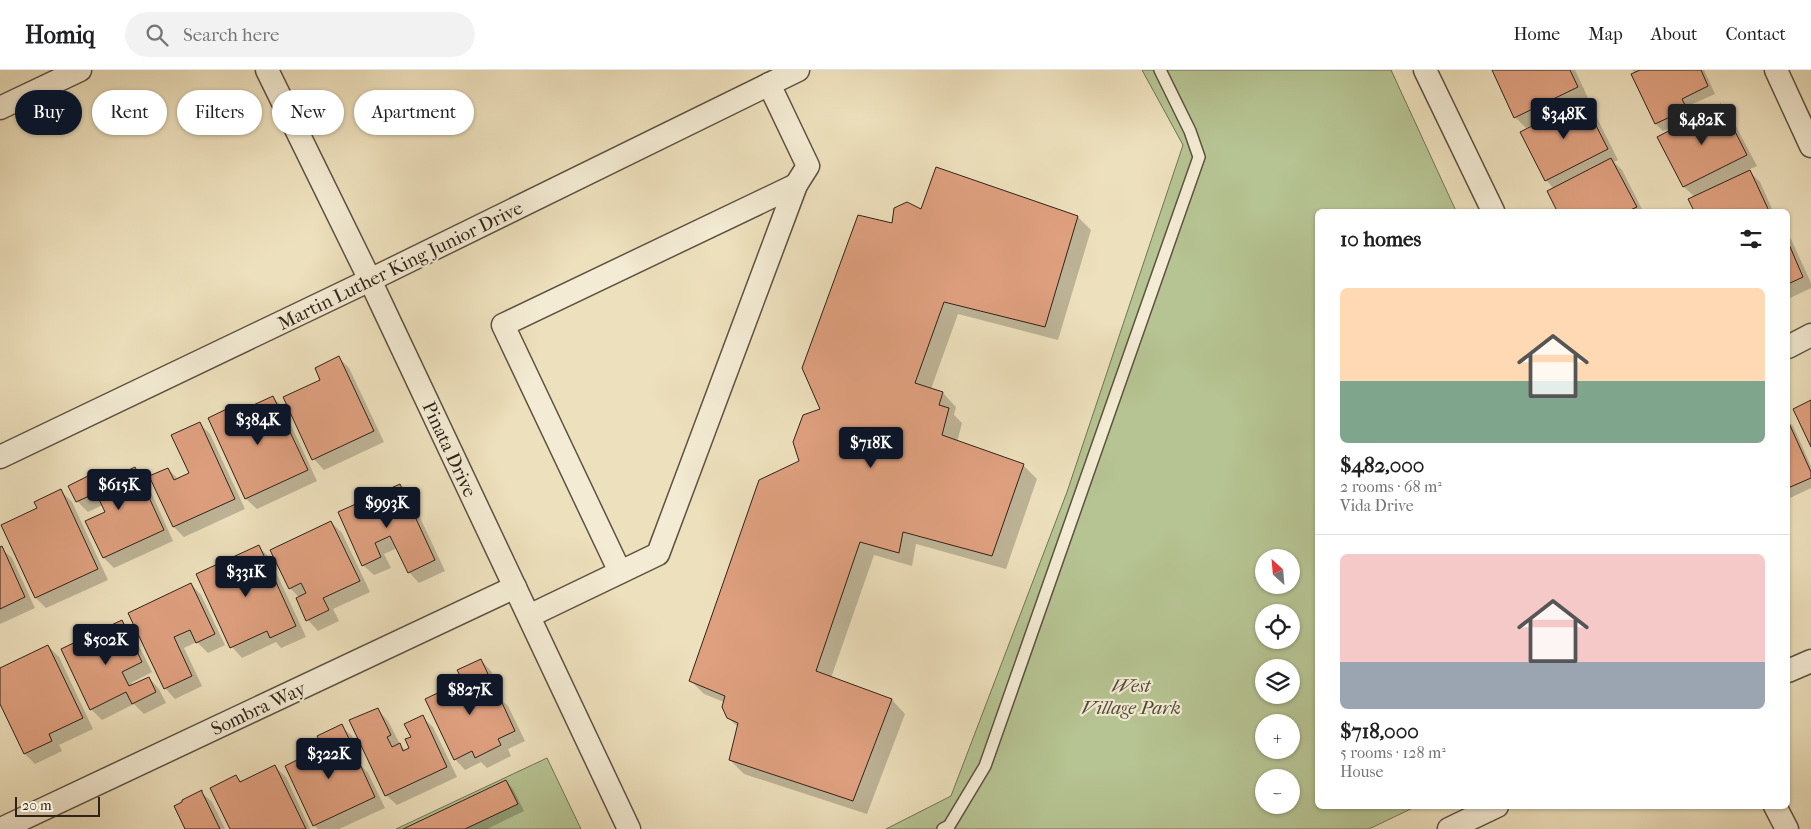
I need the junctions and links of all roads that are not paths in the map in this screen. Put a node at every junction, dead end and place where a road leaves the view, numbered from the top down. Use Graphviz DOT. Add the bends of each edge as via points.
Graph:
graph roads {
  1 [pos="80,70"];
  2 [pos="267,70"];
  3 [pos="798,70"];
  4 [pos="1160,70"];
  5 [pos="1425,70"];
  6 [pos="1776,70"];
  7 [pos="769,84"];
  8 [pos="0,108"];
  9 [pos="1811,146"];
  10 [pos="796,185"];
  11 [pos="1492,209"];
  12 [pos="370,280"];
  13 [pos="1811,335"];
  14 [pos="1790,346"];
  15 [pos="0,457"];
  16 [pos="620,572"];
  17 [pos="515,587"];
  18 [pos="529,616"];
  19 [pos="1811,660"];
  20 [pos="1790,670"];
  21 [pos="1491,809"];
  22 [pos="1777,809"];
  23 [pos="2,829"];
  24 [pos="629,829"];
  25 [pos="943,829"];
  26 [pos="1448,829"];
  27 [pos="1787,829"];
  1 -- 8 [label="street"];
  2 -- 12 [label="street, Pinata Drive"];
  3 -- 7 [label="street, Martin Luther King Junior Drive"];
  4 -- 25 [label="lane" via="1199,157 985,766 949,826"];
  5 -- 11 [label="street"];
  6 -- 9 [label="street"];
  7 -- 10 [label="street" via="808,166"];
  7 -- 12 [label="street, Martin Luther King Junior Drive"];
  10 -- 16 [label="street" via="658,554"];
  10 -- 16 [label="street" via="503,326"];
  12 -- 15 [label="street, Martin Luther King Junior Drive"];
  12 -- 17 [label="street, Pinata Drive"];
  13 -- 14 [label="street"];
  16 -- 18 [label="street"];
  17 -- 18 [label="street, Pinata Drive"];
  17 -- 23 [label="street, Sombra Way"];
  18 -- 24 [label="street, Pinata Drive"];
  19 -- 20 [label="street"];
  21 -- 26 [label="street"];
  22 -- 27 [label="street"];
}
